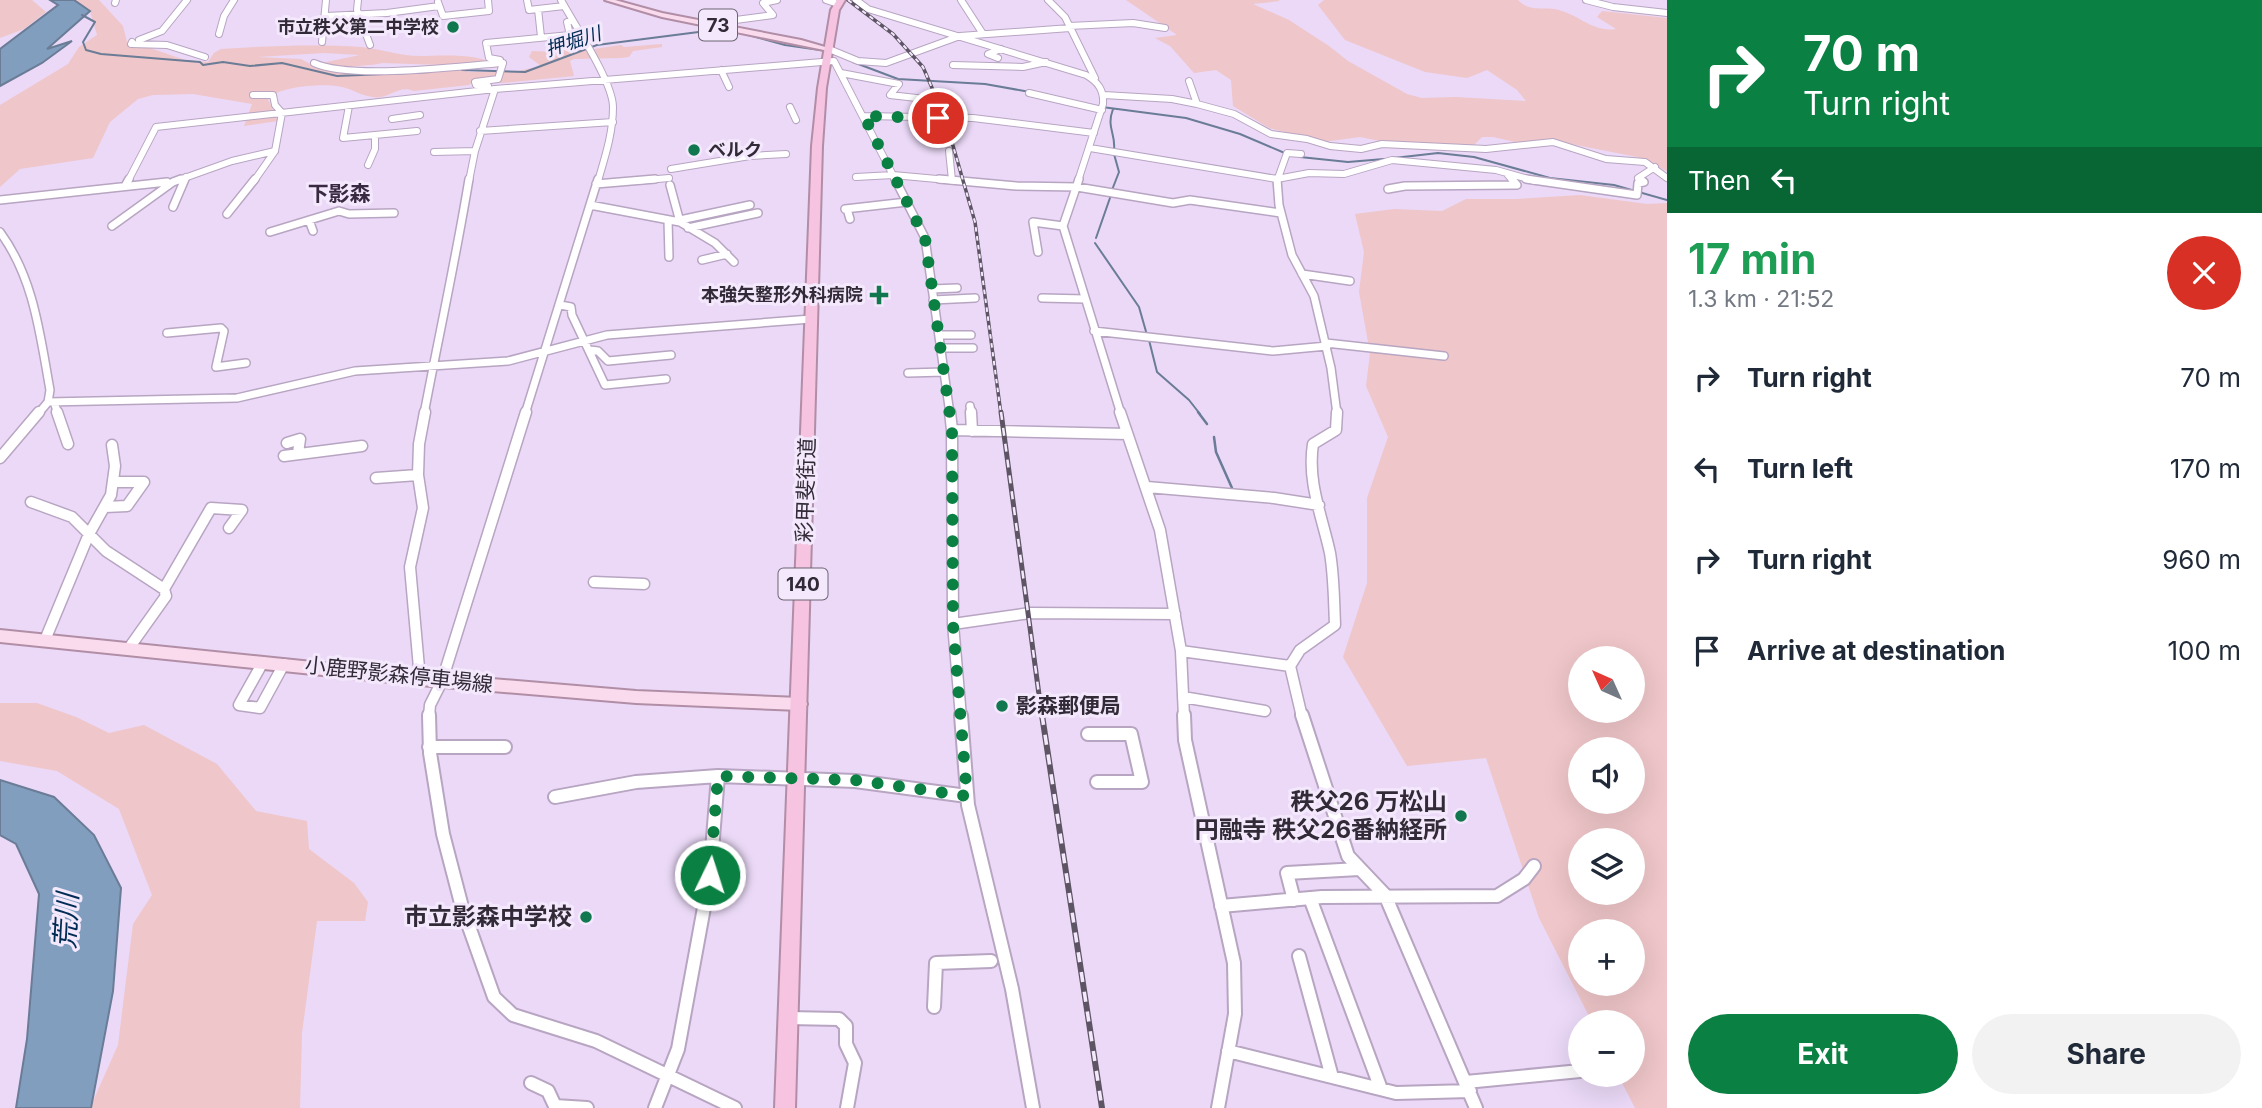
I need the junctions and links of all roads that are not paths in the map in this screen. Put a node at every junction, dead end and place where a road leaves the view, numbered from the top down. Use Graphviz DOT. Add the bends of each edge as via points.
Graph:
graph roads {
  1 [pos="187,0"];
  2 [pos="234,0"];
  3 [pos="326,0"];
  4 [pos="358,0"];
  5 [pos="488,0"];
  6 [pos="527,0"];
  7 [pos="608,0"];
  8 [pos="777,0"];
  9 [pos="825,0"];
  10 [pos="856,0"];
  11 [pos="961,0"];
  12 [pos="1048,0"];
  13 [pos="1586,0"];
  14 [pos="564,2"];
  15 [pos="619,2"];
  16 [pos="839,2"];
  17 [pos="438,3"];
  18 [pos="538,9"];
  19 [pos="1667,13"];
  20 [pos="359,15"];
  21 [pos="326,16"];
  22 [pos="572,20"];
  23 [pos="713,23"];
  24 [pos="1070,27"];
  25 [pos="1165,28"];
  26 [pos="219,34"];
  27 [pos="984,34"];
  28 [pos="960,36"];
  29 [pos="541,37"];
  30 [pos="322,42"];
  31 [pos="980,42"];
  32 [pos="370,45"];
  33 [pos="964,49"];
  34 [pos="1001,49"];
  35 [pos="828,54"];
  36 [pos="205,57"];
  37 [pos="998,58"];
  38 [pos="1046,62"];
  39 [pos="314,63"];
  40 [pos="503,63"];
  41 [pos="953,65"];
  42 [pos="721,70"];
  43 [pos="841,73"];
  44 [pos="1095,79"];
  45 [pos="605,80"];
  46 [pos="1189,82"];
  47 [pos="729,87"];
  48 [pos="495,89"];
  49 [pos="1031,91"];
  50 [pos="253,95"];
  51 [pos="1104,95"];
  52 [pos="396,100"];
  53 [pos="1196,104"];
  54 [pos="349,106"];
  55 [pos="790,107"];
  56 [pos="890,107"];
  57 [pos="1102,110"];
  58 [pos="282,113"];
  59 [pos="420,115"];
  60 [pos="864,116"];
  61 [pos="888,116"];
  62 [pos="938,118"];
  63 [pos="796,120"];
  64 [pos="613,122"];
  65 [pos="417,131"];
  66 [pos="480,131"];
  67 [pos="1094,133"];
  68 [pos="375,135"];
  69 [pos="1090,148"];
  70 [pos="275,151"];
  71 [pos="475,151"];
  72 [pos="949,151"];
  73 [pos="434,152"];
  74 [pos="786,153"];
  75 [pos="1301,155"];
  76 [pos="368,164"];
  77 [pos="1655,167"];
  78 [pos="671,169"];
  79 [pos="1506,173"];
  80 [pos="893,175"];
  81 [pos="186,177"];
  82 [pos="856,177"];
  83 [pos="1667,178"];
  84 [pos="1277,179"];
  85 [pos="952,180"];
  86 [pos="173,182"];
  87 [pos="596,184"];
  88 [pos="125,186"];
  89 [pos="1077,187"];
  90 [pos="1388,189"];
  91 [pos="0,200"];
  92 [pos="906,202"];
  93 [pos="590,205"];
  94 [pos="750,205"];
  95 [pos="173,207"];
  96 [pos="394,213"];
  97 [pos="758,213"];
  98 [pos="1281,213"];
  99 [pos="227,214"];
  100 [pos="850,219"];
  101 [pos="309,220"];
  102 [pos="668,220"];
  103 [pos="680,221"];
  104 [pos="112,226"];
  105 [pos="1063,226"];
  106 [pos="688,228"];
  107 [pos="313,231"];
  108 [pos="0,232"];
  109 [pos="270,232"];
  110 [pos="1038,251"];
  111 [pos="727,254"];
  112 [pos="669,257"];
  113 [pos="702,260"];
  114 [pos="734,262"];
  115 [pos="1302,274"];
  116 [pos="1350,281"];
  117 [pos="957,288"];
  118 [pos="932,289"];
  119 [pos="975,298"];
  120 [pos="1042,298"];
  121 [pos="1085,299"];
  122 [pos="933,300"];
  123 [pos="560,305"];
  124 [pos="811,319"];
  125 [pos="1094,331"];
  126 [pos="167,333"];
  127 [pos="939,335"];
  128 [pos="971,335"];
  129 [pos="586,340"];
  130 [pos="1326,345"];
  131 [pos="940,348"];
  132 [pos="973,348"];
  133 [pos="590,350"];
  134 [pos="545,351"];
  135 [pos="671,355"];
  136 [pos="1444,356"];
  137 [pos="246,363"];
  138 [pos="433,364"];
  139 [pos="944,372"];
  140 [pos="908,373"];
  141 [pos="666,379"];
  142 [pos="51,402"];
  143 [pos="970,406"];
  144 [pos="952,430"];
  145 [pos="972,431"];
  146 [pos="1127,434"];
  147 [pos="287,443"];
  148 [pos="68,444"];
  149 [pos="112,445"];
  150 [pos="362,446"];
  151 [pos="299,453"];
  152 [pos="284,456"];
  153 [pos="0,458"];
  154 [pos="418,475"];
  155 [pos="376,478"];
  156 [pos="114,482"];
  157 [pos="1147,487"];
  158 [pos="32,502"];
  159 [pos="1319,505"];
  160 [pos="105,507"];
  161 [pos="229,528"];
  162 [pos="89,534"];
  163 [pos="594,582"];
  164 [pos="644,584"];
  165 [pos="164,589"];
  166 [pos="1175,614"];
  167 [pos="953,624"];
  168 [pos="0,636"];
  169 [pos="45,640"];
  170 [pos="129,648"];
  171 [pos="1181,651"];
  172 [pos="263,662"];
  173 [pos="284,664"];
  174 [pos="1290,666"];
  175 [pos="420,679"];
  176 [pos="442,681"];
  177 [pos="1183,697"];
  178 [pos="800,704"];
  179 [pos="1265,711"];
  180 [pos="1088,734"];
  181 [pos="429,747"];
  182 [pos="505,747"];
  183 [pos="718,776"];
  184 [pos="796,779"];
  185 [pos="1097,782"];
  186 [pos="967,796"];
  187 [pos="555,797"];
  188 [pos="1534,866"];
  189 [pos="1359,869"];
  190 [pos="1385,895"];
  191 [pos="1310,898"];
  192 [pos="1294,900"];
  193 [pos="1221,906"];
  194 [pos="1299,956"];
  195 [pos="991,961"];
  196 [pos="934,1007"];
  197 [pos="788,1018"];
  198 [pos="1228,1051"];
  199 [pos="1568,1073"];
  200 [pos="668,1076"];
  201 [pos="1332,1077"];
  202 [pos="531,1083"];
  203 [pos="1468,1086"];
  204 [pos="1381,1089"];
  205 [pos="587,1108"];
  206 [pos="655,1108"];
  207 [pos="735,1108"];
  208 [pos="785,1108"];
  209 [pos="847,1108"];
  210 [pos="1032,1108"];
  211 [pos="1218,1108"];
  212 [pos="1476,1108"];
  1 -- 36 [label="street" via="181,13 154,37 130,43 167,45"];
  2 -- 26 [label="street"];
  3 -- 21 [label="street"];
  4 -- 20 [label="street"];
  5 -- 17 [label="street" via="489,12 443,16"];
  6 -- 18 [label="street" via="529,10"];
  7 -- 15 [label="main road, 73"];
  8 -- 23 [label="street" via="763,3 773,15"];
  9 -- 16 [label="street"];
  10 -- 28 [label="street" via="868,9"];
  11 -- 27 [label="street"];
  12 -- 24 [label="street"];
  13 -- 19 [label="street"];
  14 -- 18 [label="street"];
  14 -- 22 [label="street"];
  15 -- 23 [label="main road, 73"];
  16 -- 35 [label="highway, 彩甲斐街道 / 140"];
  17 -- 20 [label="street"];
  18 -- 29 [label="street"];
  20 -- 21 [label="street"];
  20 -- 32 [label="street"];
  21 -- 30 [label="street"];
  22 -- 29 [label="street" via="567,22 570,35"];
  22 -- 45 [label="street"];
  23 -- 35 [label="main road, 73"];
  24 -- 25 [label="street" via="1133,23"];
  24 -- 27 [label="street"];
  24 -- 44 [label="street"];
  27 -- 28 [label="street"];
  28 -- 31 [label="street"];
  28 -- 35 [label="street" via="886,63"];
  29 -- 40 [label="street" via="486,43 489,58"];
  31 -- 33 [label="street"];
  31 -- 34 [label="street"];
  34 -- 37 [label="street" via="988,54"];
  34 -- 38 [label="street"];
  35 -- 42 [label="street"];
  35 -- 43 [label="street"];
  35 -- 124 [label="highway, 彩甲斐街道 / 140" via="817,146"];
  38 -- 41 [label="street" via="1023,67"];
  38 -- 44 [label="street"];
  39 -- 40 [label="street" via="373,71"];
  40 -- 48 [label="street" via="498,79 475,82"];
  42 -- 45 [label="street"];
  42 -- 47 [label="street"];
  43 -- 60 [label="street"];
  43 -- 62 [label="street" via="899,84 890,95 934,100"];
  44 -- 51 [label="street"];
  45 -- 48 [label="street"];
  45 -- 64 [label="street"];
  46 -- 53 [label="street"];
  48 -- 52 [label="street"];
  48 -- 66 [label="street"];
  49 -- 57 [label="street"];
  50 -- 58 [label="street" via="273,95"];
  51 -- 53 [label="street"];
  51 -- 57 [label="street"];
  52 -- 54 [label="street"];
  52 -- 59 [label="street" via="391,121"];
  53 -- 77 [label="street" via="1234,114 1270,134 1330,146 1486,149 1553,142 1606,159 1636,160"];
  54 -- 58 [label="street"];
  54 -- 68 [label="street" via="344,138"];
  55 -- 63 [label="street"];
  56 -- 61 [label="street"];
  57 -- 67 [label="street"];
  58 -- 70 [label="street"];
  58 -- 88 [label="street" via="156,127"];
  60 -- 61 [label="street"];
  60 -- 80 [label="street"];
  61 -- 62 [label="street"];
  62 -- 67 [label="street"];
  64 -- 66 [label="street"];
  64 -- 87 [label="street"];
  65 -- 68 [label="street"];
  66 -- 71 [label="street"];
  67 -- 69 [label="street"];
  68 -- 76 [label="street"];
  69 -- 84 [label="street"];
  69 -- 89 [label="street"];
  70 -- 81 [label="street"];
  70 -- 99 [label="street"];
  71 -- 73 [label="street"];
  71 -- 138 [label="street"];
  72 -- 85 [label="street"];
  74 -- 78 [label="street"];
  75 -- 84 [label="street" via="1287,153"];
  77 -- 79 [label="street" via="1638,178 1644,182 1638,183 1637,195"];
  77 -- 83 [label="street"];
  79 -- 84 [label="street" via="1392,160 1344,174 1308,173"];
  79 -- 90 [label="street" via="1517,184"];
  80 -- 82 [label="street"];
  80 -- 85 [label="street"];
  80 -- 92 [label="street"];
  81 -- 86 [label="street"];
  81 -- 95 [label="street"];
  84 -- 98 [label="street"];
  85 -- 89 [label="street"];
  86 -- 88 [label="street"];
  86 -- 104 [label="street"];
  87 -- 93 [label="street"];
  87 -- 103 [label="street" via="670,182"];
  88 -- 91 [label="street"];
  89 -- 98 [label="street" via="1173,203 1189,200"];
  89 -- 105 [label="street"];
  92 -- 100 [label="street" via="846,209"];
  92 -- 118 [label="street" via="925,238"];
  93 -- 102 [label="street"];
  93 -- 123 [label="street"];
  94 -- 103 [label="street"];
  96 -- 101 [label="street" via="339,211"];
  97 -- 106 [label="street"];
  98 -- 115 [label="street"];
  101 -- 107 [label="street"];
  101 -- 109 [label="street"];
  102 -- 103 [label="street"];
  102 -- 112 [label="street"];
  103 -- 106 [label="street"];
  105 -- 110 [label="street" via="1033,222"];
  105 -- 121 [label="street"];
  106 -- 111 [label="street"];
  108 -- 142 [label="street" via="27,279"];
  111 -- 113 [label="street"];
  111 -- 114 [label="street"];
  115 -- 116 [label="street"];
  115 -- 130 [label="street" via="1314,296"];
  117 -- 118 [label="street"];
  118 -- 122 [label="street"];
  119 -- 122 [label="street"];
  120 -- 121 [label="street"];
  121 -- 125 [label="street"];
  122 -- 127 [label="street"];
  123 -- 129 [label="street" via="571,307"];
  123 -- 134 [label="street"];
  124 -- 129 [label="street"];
  124 -- 178 [label="highway, 彩甲斐街道 / 140"];
  125 -- 130 [label="street" via="1273,351"];
  125 -- 146 [label="street"];
  126 -- 137 [label="street" via="221,328 216,366"];
  127 -- 128 [label="street"];
  127 -- 131 [label="street"];
  129 -- 133 [label="street"];
  129 -- 134 [label="street"];
  130 -- 136 [label="street"];
  130 -- 159 [label="street" via="1338,424 1336,430 1312,444 1309,460"];
  131 -- 132 [label="street"];
  131 -- 139 [label="street"];
  133 -- 135 [label="street" via="608,361"];
  133 -- 141 [label="street" via="605,385"];
  134 -- 138 [label="street" via="508,361"];
  134 -- 176 [label="street"];
  138 -- 142 [label="street" via="355,371 237,398"];
  138 -- 154 [label="street"];
  139 -- 140 [label="street"];
  139 -- 144 [label="street"];
  142 -- 148 [label="street"];
  142 -- 153 [label="street"];
  143 -- 145 [label="street"];
  144 -- 145 [label="street"];
  144 -- 167 [label="street"];
  145 -- 146 [label="street"];
  146 -- 157 [label="street"];
  147 -- 151 [label="street" via="300,439"];
  149 -- 156 [label="street"];
  150 -- 151 [label="street"];
  151 -- 152 [label="street"];
  154 -- 155 [label="street"];
  154 -- 175 [label="street" via="423,508 410,567"];
  156 -- 160 [label="street"];
  156 -- 160 [label="street" via="144,482 127,506"];
  157 -- 159 [label="street"];
  157 -- 166 [label="street"];
  158 -- 162 [label="street" via="72,517"];
  159 -- 174 [label="street" via="1334,582 1335,625 1300,650"];
  160 -- 162 [label="street"];
  161 -- 165 [label="street" via="242,510 211,508"];
  162 -- 165 [label="street" via="106,551"];
  162 -- 169 [label="street"];
  163 -- 164 [label="street"];
  165 -- 170 [label="street" via="166,596"];
  166 -- 167 [label="street" via="1030,612"];
  166 -- 171 [label="street"];
  167 -- 186 [label="street"];
  168 -- 169 [label="main road, 小鹿野影森停車場線"];
  169 -- 170 [label="main road, 小鹿野影森停車場線"];
  170 -- 172 [label="main road, 小鹿野影森停車場線"];
  171 -- 174 [label="street"];
  171 -- 177 [label="street"];
  172 -- 173 [label="main road, 小鹿野影森停車場線"];
  172 -- 173 [label="street" via="239,705 260,708"];
  173 -- 175 [label="main road, 小鹿野影森停車場線"];
  174 -- 189 [label="street" via="1345,847"];
  175 -- 176 [label="main road, 小鹿野影森停車場線"];
  176 -- 178 [label="main road, 小鹿野影森停車場線" via="636,697"];
  176 -- 181 [label="street" via="430,705"];
  177 -- 179 [label="street"];
  177 -- 193 [label="street" via="1185,740"];
  178 -- 184 [label="highway, 彩甲斐街道 / 140"];
  180 -- 185 [label="street" via="1131,734 1142,782"];
  181 -- 182 [label="street"];
  181 -- 200 [label="street" via="443,834 462,907 494,997 513,1015 596,1041"];
  183 -- 184 [label="street"];
  183 -- 187 [label="street" via="664,777"];
  183 -- 200 [label="street" via="710,875 678,1049"];
  184 -- 186 [label="street" via="855,780"];
  184 -- 197 [label="highway, 彩甲斐街道 / 140"];
  186 -- 210 [label="street" via="1012,989"];
  188 -- 190 [label="street" via="1524,879 1497,896"];
  189 -- 190 [label="street"];
  189 -- 192 [label="street" via="1287,873"];
  190 -- 191 [label="street"];
  190 -- 203 [label="street"];
  191 -- 192 [label="street"];
  191 -- 204 [label="street"];
  192 -- 193 [label="street"];
  193 -- 198 [label="street" via="1234,963 1235,1014"];
  194 -- 201 [label="street"];
  195 -- 196 [label="street" via="936,963"];
  197 -- 208 [label="highway, 彩甲斐街道 / 140"];
  197 -- 209 [label="street" via="839,1019 846,1026 846,1044 855,1063"];
  198 -- 201 [label="street"];
  198 -- 211 [label="street"];
  199 -- 203 [label="street"];
  200 -- 206 [label="street"];
  200 -- 207 [label="street"];
  201 -- 204 [label="street"];
  202 -- 205 [label="street" via="548,1090 555,1105"];
  203 -- 204 [label="street" via="1396,1093"];
  203 -- 212 [label="street"];
}
